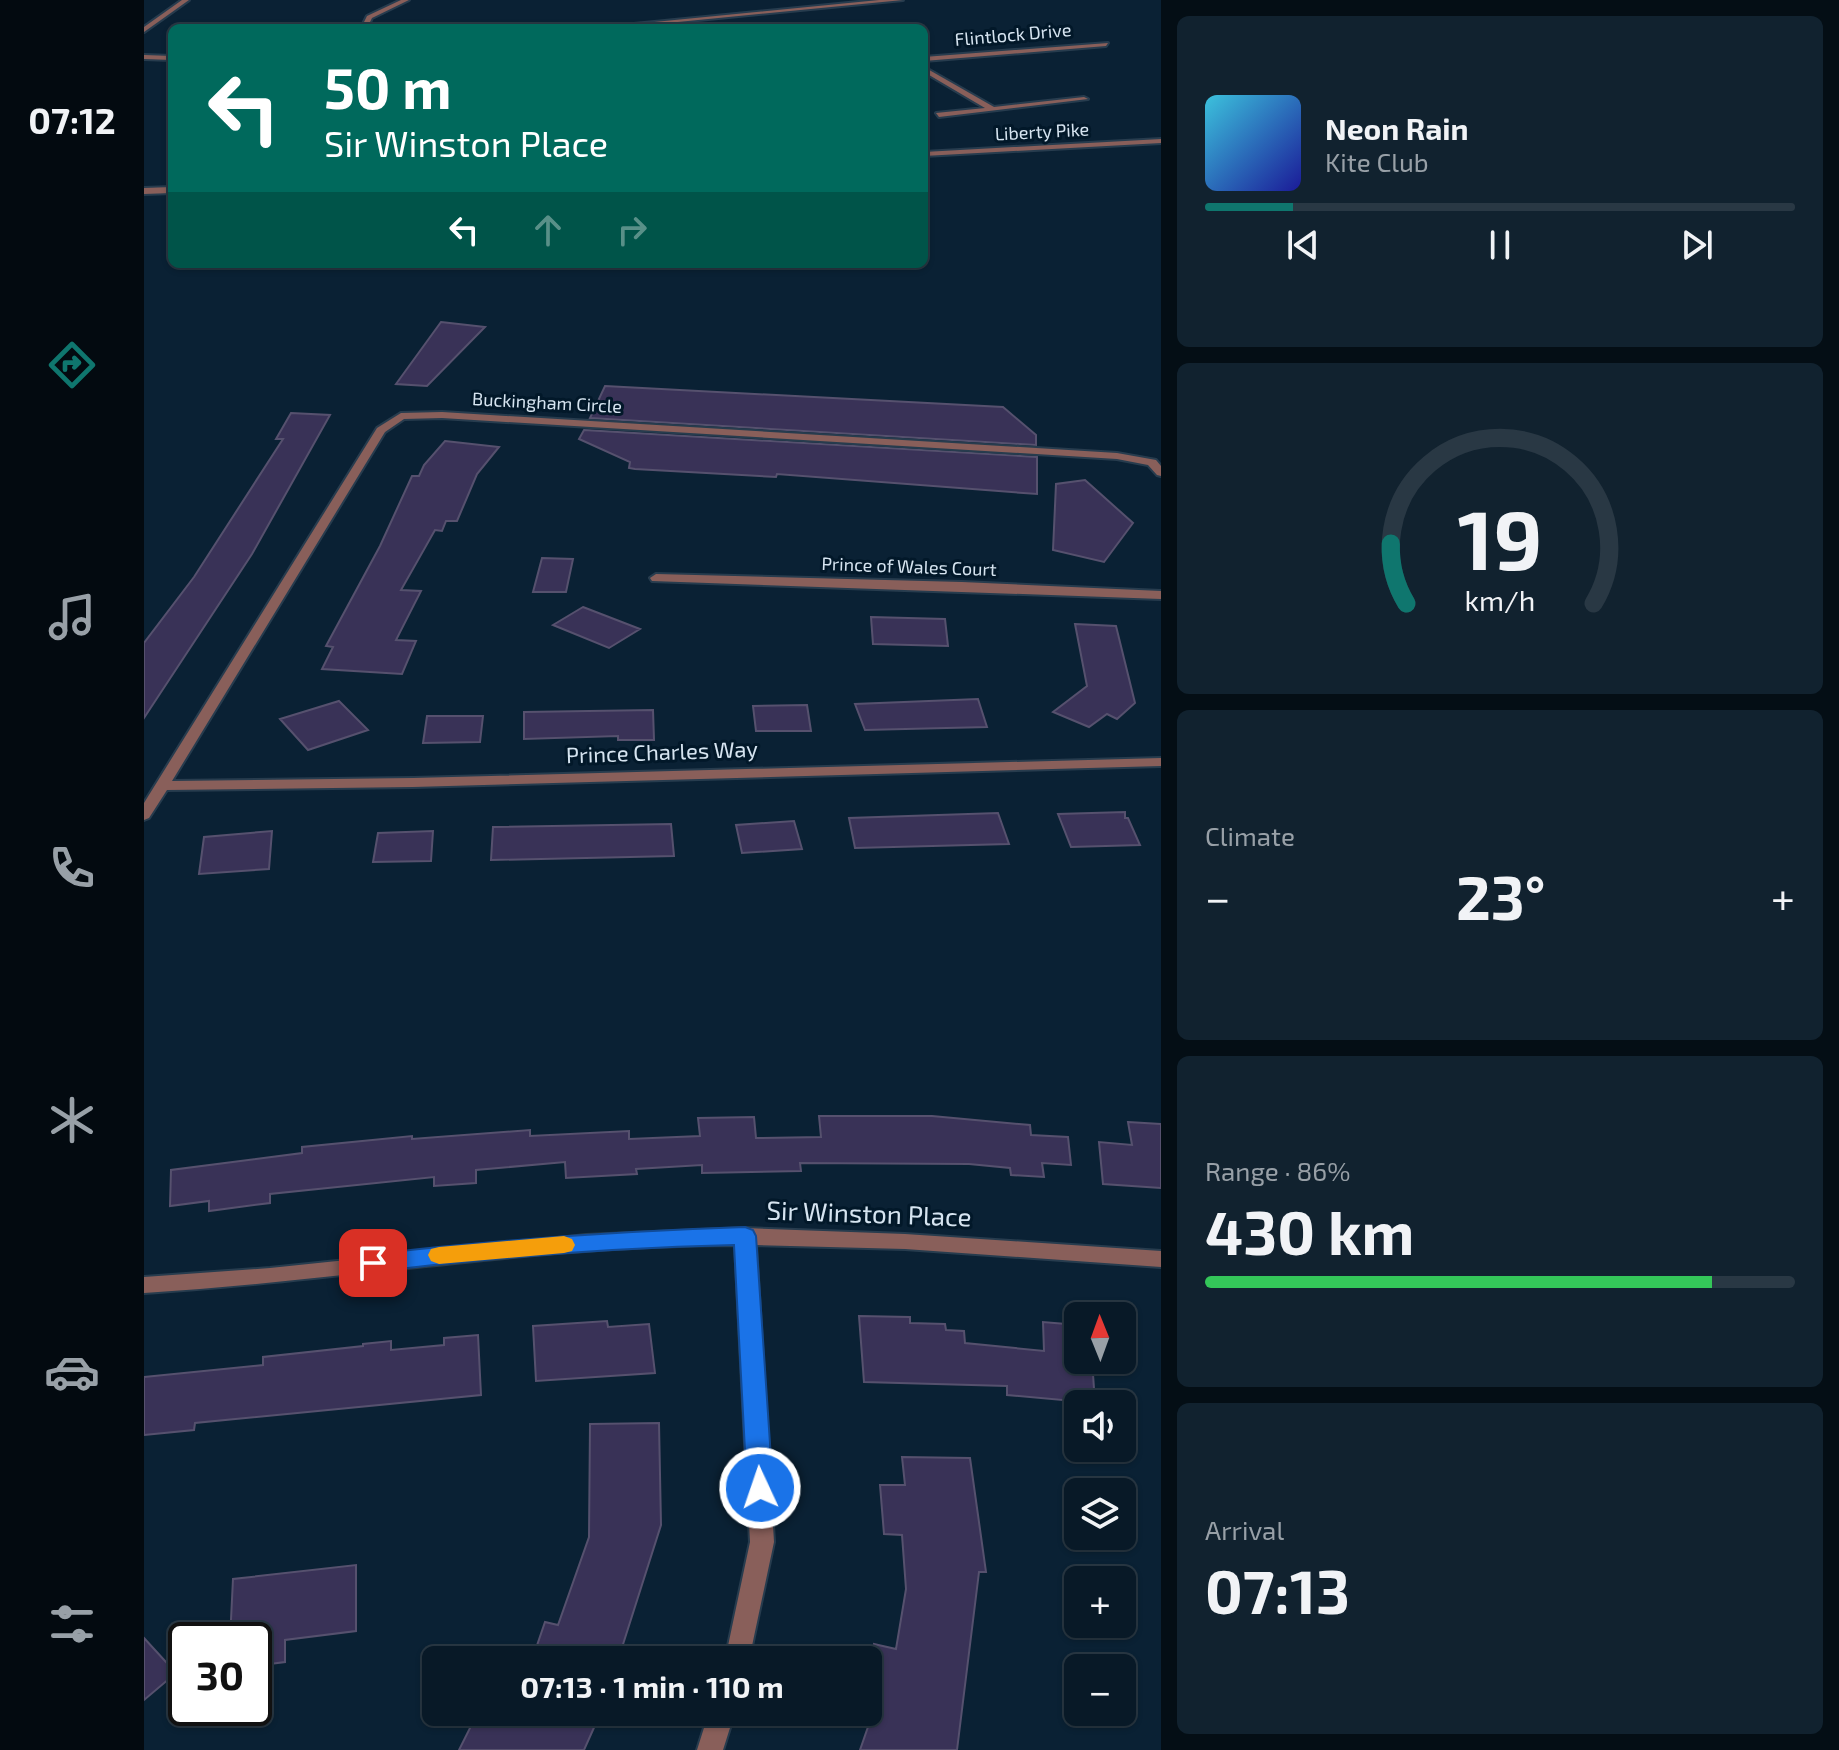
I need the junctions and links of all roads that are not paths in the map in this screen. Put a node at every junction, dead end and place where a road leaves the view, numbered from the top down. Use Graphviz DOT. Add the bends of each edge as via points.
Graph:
graph roads {
  1 [pos="186,0"];
  2 [pos="406,0"];
  3 [pos="900,0"];
  4 [pos="366,24"];
  5 [pos="639,24"];
  6 [pos="144,30"];
  7 [pos="1106,44"];
  8 [pos="144,57"];
  9 [pos="168,58"];
  10 [pos="928,59"];
  11 [pos="928,71"];
  12 [pos="1084,99"];
  13 [pos="992,109"];
  14 [pos="939,115"];
  15 [pos="1161,141"];
  16 [pos="928,154"];
  17 [pos="168,190"];
  18 [pos="144,191"];
  19 [pos="1161,473"];
  20 [pos="656,578"];
  21 [pos="1161,595"];
  22 [pos="1161,762"];
  23 [pos="164,786"];
  24 [pos="144,815"];
  25 [pos="745,1236"];
  26 [pos="1161,1259"];
  27 [pos="144,1285"];
  28 [pos="740,1646"];
  29 [pos="718,1726"];
  30 [pos="710,1750"];
  1 -- 6 [label="street"];
  2 -- 4 [label="street" via="369,17"];
  3 -- 5 [label="street"];
  7 -- 10 [label="street, Flintlock Drive"];
  8 -- 9 [label="street"];
  11 -- 13 [label="street"];
  12 -- 13 [label="street"];
  13 -- 14 [label="street"];
  15 -- 16 [label="street, Liberty Pike"];
  17 -- 18 [label="street"];
  19 -- 23 [label="street, Buckingham Circle" via="1152,462 1101,455 458,415 401,416 381,430"];
  20 -- 21 [label="street, Prince of Wales Court"];
  22 -- 23 [label="street, Prince Charles Way"];
  23 -- 24 [label="street, Buckingham Circle"];
  25 -- 26 [label="street, Sir Winston Place" via="946,1241"];
  25 -- 27 [label="street, Sir Winston Place" via="466,1252 217,1282"];
  25 -- 28 [label="street" via="762,1542"];
  29 -- 30 [label="street"];
}
